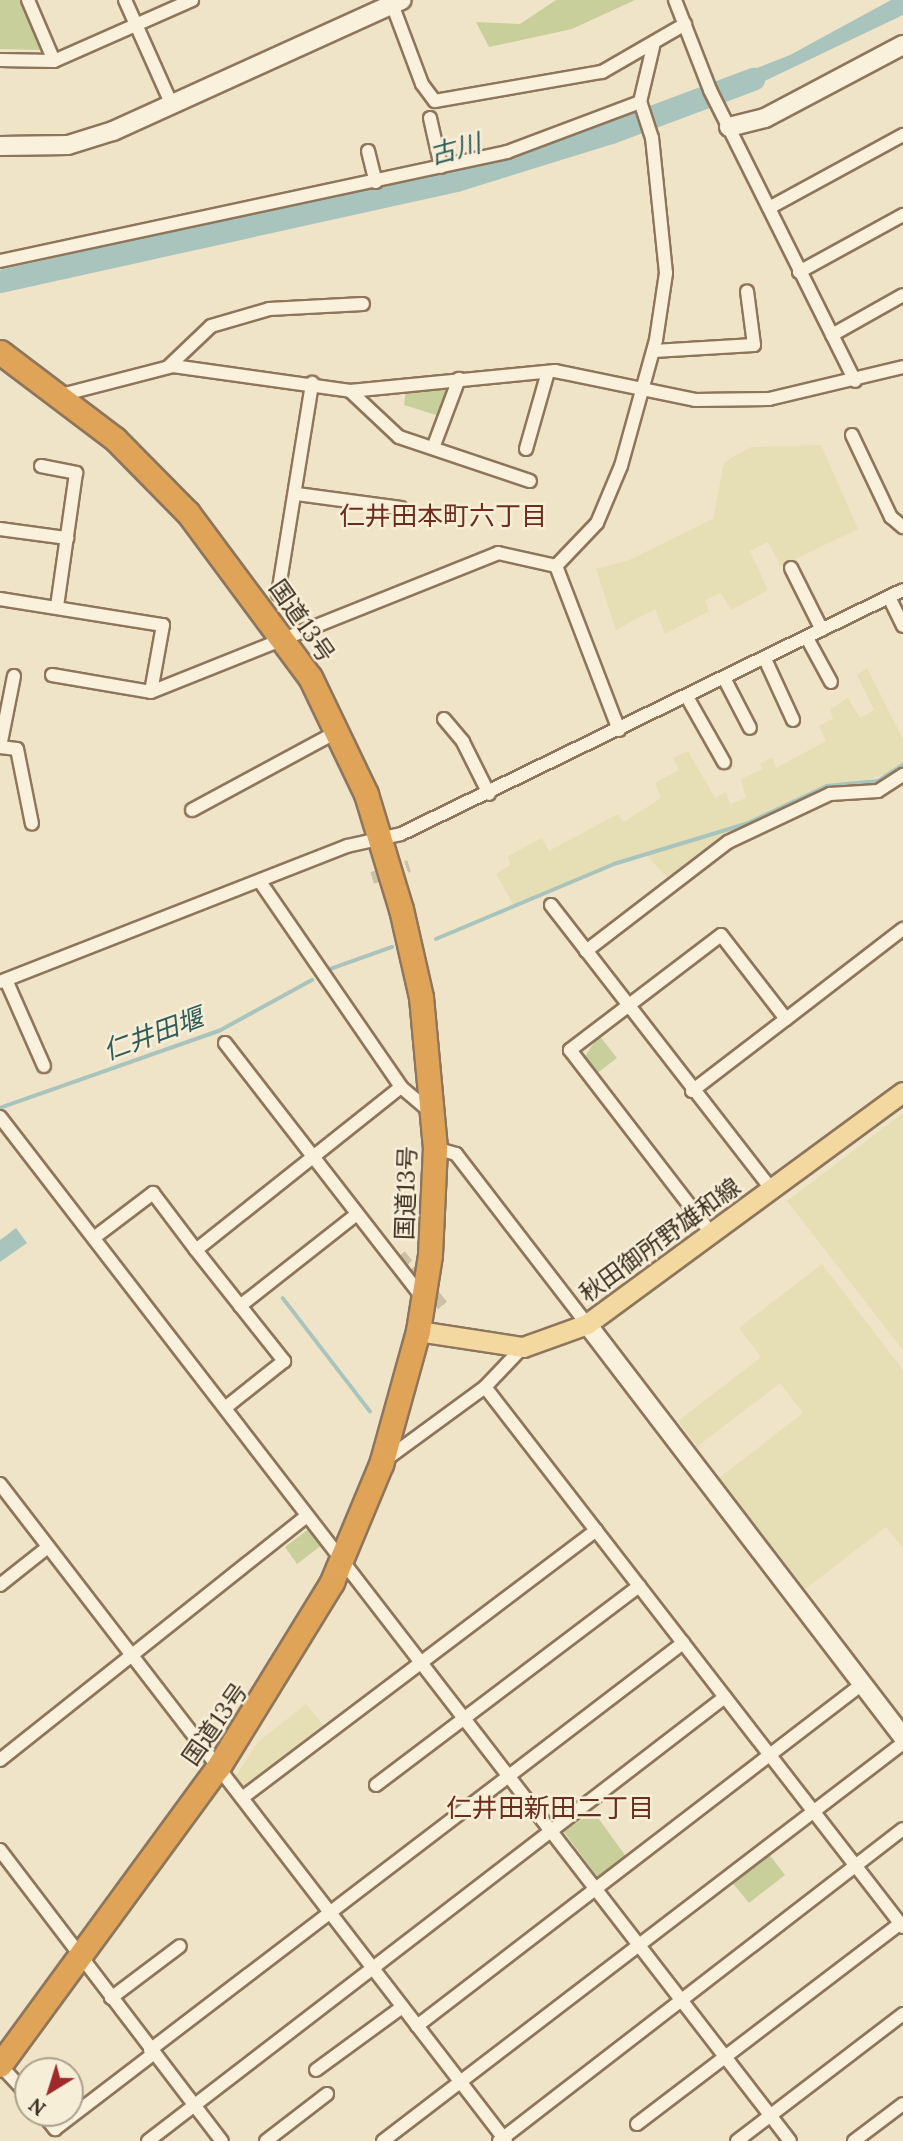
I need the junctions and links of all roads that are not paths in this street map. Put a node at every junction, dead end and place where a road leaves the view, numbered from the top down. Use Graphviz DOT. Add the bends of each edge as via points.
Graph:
graph roads {
  1 [pos="28,0"];
  2 [pos="125,0"];
  3 [pos="192,0"];
  4 [pos="675,0"];
  5 [pos="395,1"];
  6 [pos="685,24"];
  7 [pos="137,25"];
  8 [pos="903,45"];
  9 [pos="653,47"];
  10 [pos="0,60"];
  11 [pos="54,61"];
  12 [pos="172,105"];
  13 [pos="642,106"];
  14 [pos="430,118"];
  15 [pos="726,120"];
  16 [pos="903,135"];
  17 [pos="0,146"];
  18 [pos="368,151"];
  19 [pos="441,167"];
  20 [pos="376,182"];
  21 [pos="769,208"];
  22 [pos="903,215"];
  23 [pos="0,261"];
  24 [pos="799,272"];
  25 [pos="747,291"];
  26 [pos="903,295"];
  27 [pos="363,304"];
  28 [pos="832,335"];
  29 [pos="654,351"];
  30 [pos="2,358"];
  31 [pos="168,367"];
  32 [pos="903,367"];
  33 [pos="548,372"];
  34 [pos="459,379"];
  35 [pos="855,381"];
  36 [pos="312,383"];
  37 [pos="645,389"];
  38 [pos="351,391"];
  39 [pos="61,395"];
  40 [pos="852,435"];
  41 [pos="433,448"];
  42 [pos="526,449"];
  43 [pos="41,467"];
  44 [pos="530,481"];
  45 [pos="297,494"];
  46 [pos="401,508"];
  47 [pos="903,527"];
  48 [pos="0,529"];
  49 [pos="67,538"];
  50 [pos="556,566"];
  51 [pos="791,568"];
  52 [pos="903,590"];
  53 [pos="278,594"];
  54 [pos="889,597"];
  55 [pos="0,599"];
  56 [pos="57,606"];
  57 [pos="903,626"];
  58 [pos="822,630"];
  59 [pos="807,638"];
  60 [pos="287,639"];
  61 [pos="765,659"];
  62 [pos="52,675"];
  63 [pos="14,676"];
  64 [pos="724,678"];
  65 [pos="831,682"];
  66 [pos="151,692"];
  67 [pos="687,697"];
  68 [pos="444,719"];
  69 [pos="793,720"];
  70 [pos="750,728"];
  71 [pos="619,730"];
  72 [pos="338,731"];
  73 [pos="724,762"];
  74 [pos="903,775"];
  75 [pos="489,794"];
  76 [pos="192,810"];
  77 [pos="32,824"];
  78 [pos="382,838"];
  79 [pos="261,883"];
  80 [pos="551,905"];
  81 [pos="903,929"];
  82 [pos="586,951"];
  83 [pos="3,981"];
  84 [pos="629,1006"];
  85 [pos="786,1019"];
  86 [pos="225,1043"];
  87 [pos="44,1066"];
  88 [pos="401,1087"];
  89 [pos="692,1091"];
  90 [pos="903,1092"];
  91 [pos="433,1114"];
  92 [pos="0,1117"];
  93 [pos="435,1148"];
  94 [pos="313,1159"];
  95 [pos="771,1189"];
  96 [pos="356,1214"];
  97 [pos="711,1233"];
  98 [pos="95,1237"];
  99 [pos="196,1250"];
  100 [pos="423,1298"];
  101 [pos="240,1306"];
  102 [pos="587,1324"];
  103 [pos="418,1331"];
  104 [pos="523,1347"];
  105 [pos="485,1387"];
  106 [pos="225,1408"];
  107 [pos="381,1464"];
  108 [pos="0,1484"];
  109 [pos="307,1516"];
  110 [pos="596,1530"];
  111 [pos="48,1547"];
  112 [pos="343,1558"];
  113 [pos="0,1585"];
  114 [pos="639,1586"];
  115 [pos="683,1643"];
  116 [pos="133,1656"];
  117 [pos="424,1662"];
  118 [pos="862,1684"];
  119 [pos="725,1697"];
  120 [pos="466,1717"];
  121 [pos="903,1737"];
  122 [pos="903,1744"];
  123 [pos="770,1755"];
  124 [pos="0,1760"];
  125 [pos="218,1766"];
  126 [pos="510,1775"];
  127 [pos="376,1784"];
  128 [pos="242,1798"];
  129 [pos="813,1811"];
  130 [pos="903,1829"];
  131 [pos="552,1831"];
  132 [pos="0,1850"];
  133 [pos="855,1866"];
  134 [pos="596,1888"];
  135 [pos="330,1913"];
  136 [pos="902,1926"];
  137 [pos="639,1945"];
  138 [pos="180,1946"];
  139 [pos="79,1956"];
  140 [pos="374,1969"];
  141 [pos="111,1998"];
  142 [pos="682,2000"];
  143 [pos="402,2007"];
  144 [pos="903,2014"];
  145 [pos="417,2026"];
  146 [pos="152,2052"];
  147 [pos="727,2058"];
  148 [pos="0,2065"];
  149 [pos="316,2070"];
  150 [pos="14,2080"];
  151 [pos="460,2081"];
  152 [pos="327,2095"];
  153 [pos="903,2104"];
  154 [pos="84,2106"];
  155 [pos="193,2107"];
  156 [pos="771,2116"];
  157 [pos="637,2124"];
  158 [pos="502,2140"];
  159 [pos="148,2141"];
  160 [pos="222,2141"];
  161 [pos="266,2141"];
  162 [pos="383,2141"];
  163 [pos="737,2141"];
  164 [pos="790,2141"];
  165 [pos="854,2141"];
  1 -- 11 [label="street"];
  2 -- 7 [label="street"];
  3 -- 7 [label="street"];
  4 -- 6 [label="street"];
  5 -- 9 [label="street" via="422,84 435,101 602,72"];
  5 -- 12 [label="street"];
  6 -- 9 [label="street"];
  6 -- 15 [label="street"];
  7 -- 11 [label="street"];
  7 -- 12 [label="street"];
  8 -- 15 [label="street" via="765,118"];
  9 -- 13 [label="street"];
  10 -- 11 [label="street"];
  12 -- 17 [label="street" via="68,145"];
  13 -- 19 [label="street" via="507,152"];
  13 -- 29 [label="street" via="650,131 666,273"];
  14 -- 19 [label="street"];
  15 -- 21 [label="street"];
  16 -- 21 [label="street"];
  18 -- 20 [label="street"];
  19 -- 20 [label="street"];
  20 -- 23 [label="street"];
  21 -- 24 [label="street"];
  22 -- 24 [label="street"];
  24 -- 28 [label="street"];
  25 -- 29 [label="street" via="754,345"];
  26 -- 28 [label="street"];
  27 -- 31 [label="street" via="269,309 211,326"];
  28 -- 35 [label="street"];
  29 -- 37 [label="street"];
  30 -- 39 [label="highway, 国道13号"];
  31 -- 36 [label="street"];
  31 -- 39 [label="street"];
  32 -- 35 [label="street"];
  33 -- 34 [label="street"];
  33 -- 37 [label="street"];
  33 -- 42 [label="street"];
  34 -- 38 [label="street"];
  34 -- 41 [label="street"];
  35 -- 37 [label="street" via="769,399 695,400"];
  36 -- 38 [label="street"];
  36 -- 45 [label="street"];
  37 -- 50 [label="street" via="597,523"];
  38 -- 41 [label="street" via="399,437"];
  39 -- 60 [label="highway, 国道13号" via="188,513"];
  40 -- 47 [label="street" via="891,517"];
  41 -- 44 [label="street"];
  43 -- 49 [label="street" via="76,473"];
  45 -- 46 [label="street"];
  45 -- 53 [label="street"];
  48 -- 49 [label="street"];
  49 -- 56 [label="street"];
  50 -- 60 [label="street" via="498,553"];
  50 -- 71 [label="street"];
  51 -- 58 [label="street"];
  52 -- 54 [label="street"];
  54 -- 57 [label="street"];
  54 -- 58 [label="street"];
  55 -- 56 [label="street"];
  56 -- 66 [label="street" via="163,625"];
  58 -- 59 [label="street"];
  59 -- 61 [label="street"];
  59 -- 65 [label="street"];
  60 -- 66 [label="street"];
  60 -- 72 [label="highway, 国道13号"];
  61 -- 64 [label="street"];
  61 -- 69 [label="street"];
  62 -- 66 [label="street"];
  63 -- 77 [label="street" via="0,747 17,749"];
  64 -- 67 [label="street"];
  64 -- 70 [label="street"];
  67 -- 71 [label="street"];
  67 -- 73 [label="street"];
  68 -- 75 [label="street" via="463,742"];
  71 -- 75 [label="street"];
  72 -- 76 [label="street"];
  72 -- 78 [label="highway, 国道13号"];
  74 -- 82 [label="street" via="878,791 830,794 728,842"];
  75 -- 78 [label="street"];
  78 -- 79 [label="street" via="347,846"];
  78 -- 91 [label="highway, 国道13号" via="421,997"];
  79 -- 83 [label="street"];
  79 -- 88 [label="street"];
  80 -- 82 [label="street"];
  81 -- 85 [label="street"];
  82 -- 84 [label="street"];
  83 -- 87 [label="street"];
  84 -- 85 [label="street" via="721,936"];
  84 -- 89 [label="street"];
  84 -- 97 [label="street" via="570,1050"];
  85 -- 89 [label="street"];
  86 -- 94 [label="street"];
  88 -- 91 [label="street"];
  88 -- 94 [label="street"];
  89 -- 95 [label="street"];
  90 -- 95 [label="main road, 秋田御所野雄和線"];
  91 -- 93 [label="highway, 国道13号"];
  92 -- 98 [label="street"];
  93 -- 100 [label="highway, 国道13号"];
  93 -- 102 [label="street" via="456,1154"];
  94 -- 96 [label="street"];
  94 -- 99 [label="street"];
  95 -- 97 [label="main road, 秋田御所野雄和線"];
  96 -- 100 [label="street"];
  96 -- 101 [label="street"];
  97 -- 102 [label="main road, 秋田御所野雄和線"];
  98 -- 99 [label="street" via="153,1193"];
  98 -- 106 [label="street"];
  99 -- 101 [label="street"];
  100 -- 103 [label="highway, 国道13号"];
  101 -- 106 [label="street" via="284,1361"];
  102 -- 104 [label="main road, 秋田御所野雄和線"];
  102 -- 118 [label="street"];
  103 -- 104 [label="main road, 秋田御所野雄和線"];
  103 -- 107 [label="highway, 国道13号"];
  104 -- 105 [label="street"];
  105 -- 107 [label="street"];
  105 -- 110 [label="street"];
  106 -- 109 [label="street"];
  107 -- 112 [label="highway, 国道13号"];
  108 -- 111 [label="street"];
  109 -- 112 [label="street"];
  109 -- 116 [label="street"];
  110 -- 114 [label="street"];
  110 -- 117 [label="street"];
  111 -- 113 [label="street"];
  111 -- 116 [label="street"];
  112 -- 117 [label="street"];
  112 -- 125 [label="highway, 国道13号" via="297,1647"];
  114 -- 115 [label="street"];
  114 -- 120 [label="street"];
  115 -- 119 [label="street"];
  115 -- 126 [label="street"];
  116 -- 124 [label="street"];
  116 -- 125 [label="street"];
  117 -- 120 [label="street"];
  117 -- 128 [label="street"];
  118 -- 121 [label="street"];
  118 -- 123 [label="street"];
  119 -- 123 [label="street"];
  119 -- 131 [label="street"];
  120 -- 126 [label="street"];
  120 -- 127 [label="street"];
  122 -- 129 [label="street"];
  123 -- 129 [label="street"];
  123 -- 134 [label="street"];
  125 -- 128 [label="street"];
  125 -- 139 [label="highway, 国道13号"];
  126 -- 131 [label="street"];
  126 -- 135 [label="street"];
  128 -- 135 [label="street"];
  129 -- 133 [label="street"];
  129 -- 137 [label="street"];
  130 -- 133 [label="street"];
  131 -- 134 [label="street"];
  131 -- 140 [label="street"];
  132 -- 139 [label="street"];
  133 -- 136 [label="street"];
  133 -- 142 [label="street"];
  134 -- 137 [label="street"];
  134 -- 145 [label="street"];
  135 -- 140 [label="street"];
  135 -- 146 [label="street"];
  136 -- 147 [label="street"];
  137 -- 142 [label="street"];
  137 -- 151 [label="street"];
  138 -- 141 [label="street"];
  139 -- 141 [label="street"];
  139 -- 148 [label="highway, 国道13号"];
  140 -- 143 [label="street"];
  140 -- 155 [label="street"];
  141 -- 146 [label="street"];
  142 -- 147 [label="street"];
  142 -- 158 [label="street"];
  143 -- 145 [label="street"];
  143 -- 149 [label="street"];
  144 -- 156 [label="street"];
  145 -- 151 [label="street"];
  146 -- 154 [label="street"];
  146 -- 155 [label="street"];
  147 -- 156 [label="street"];
  147 -- 157 [label="street"];
  148 -- 150 [label="street"];
  151 -- 158 [label="street"];
  151 -- 162 [label="street"];
  152 -- 161 [label="street"];
  153 -- 165 [label="street"];
  155 -- 159 [label="street"];
  155 -- 160 [label="street"];
  156 -- 163 [label="street"];
  156 -- 164 [label="street"];
}
